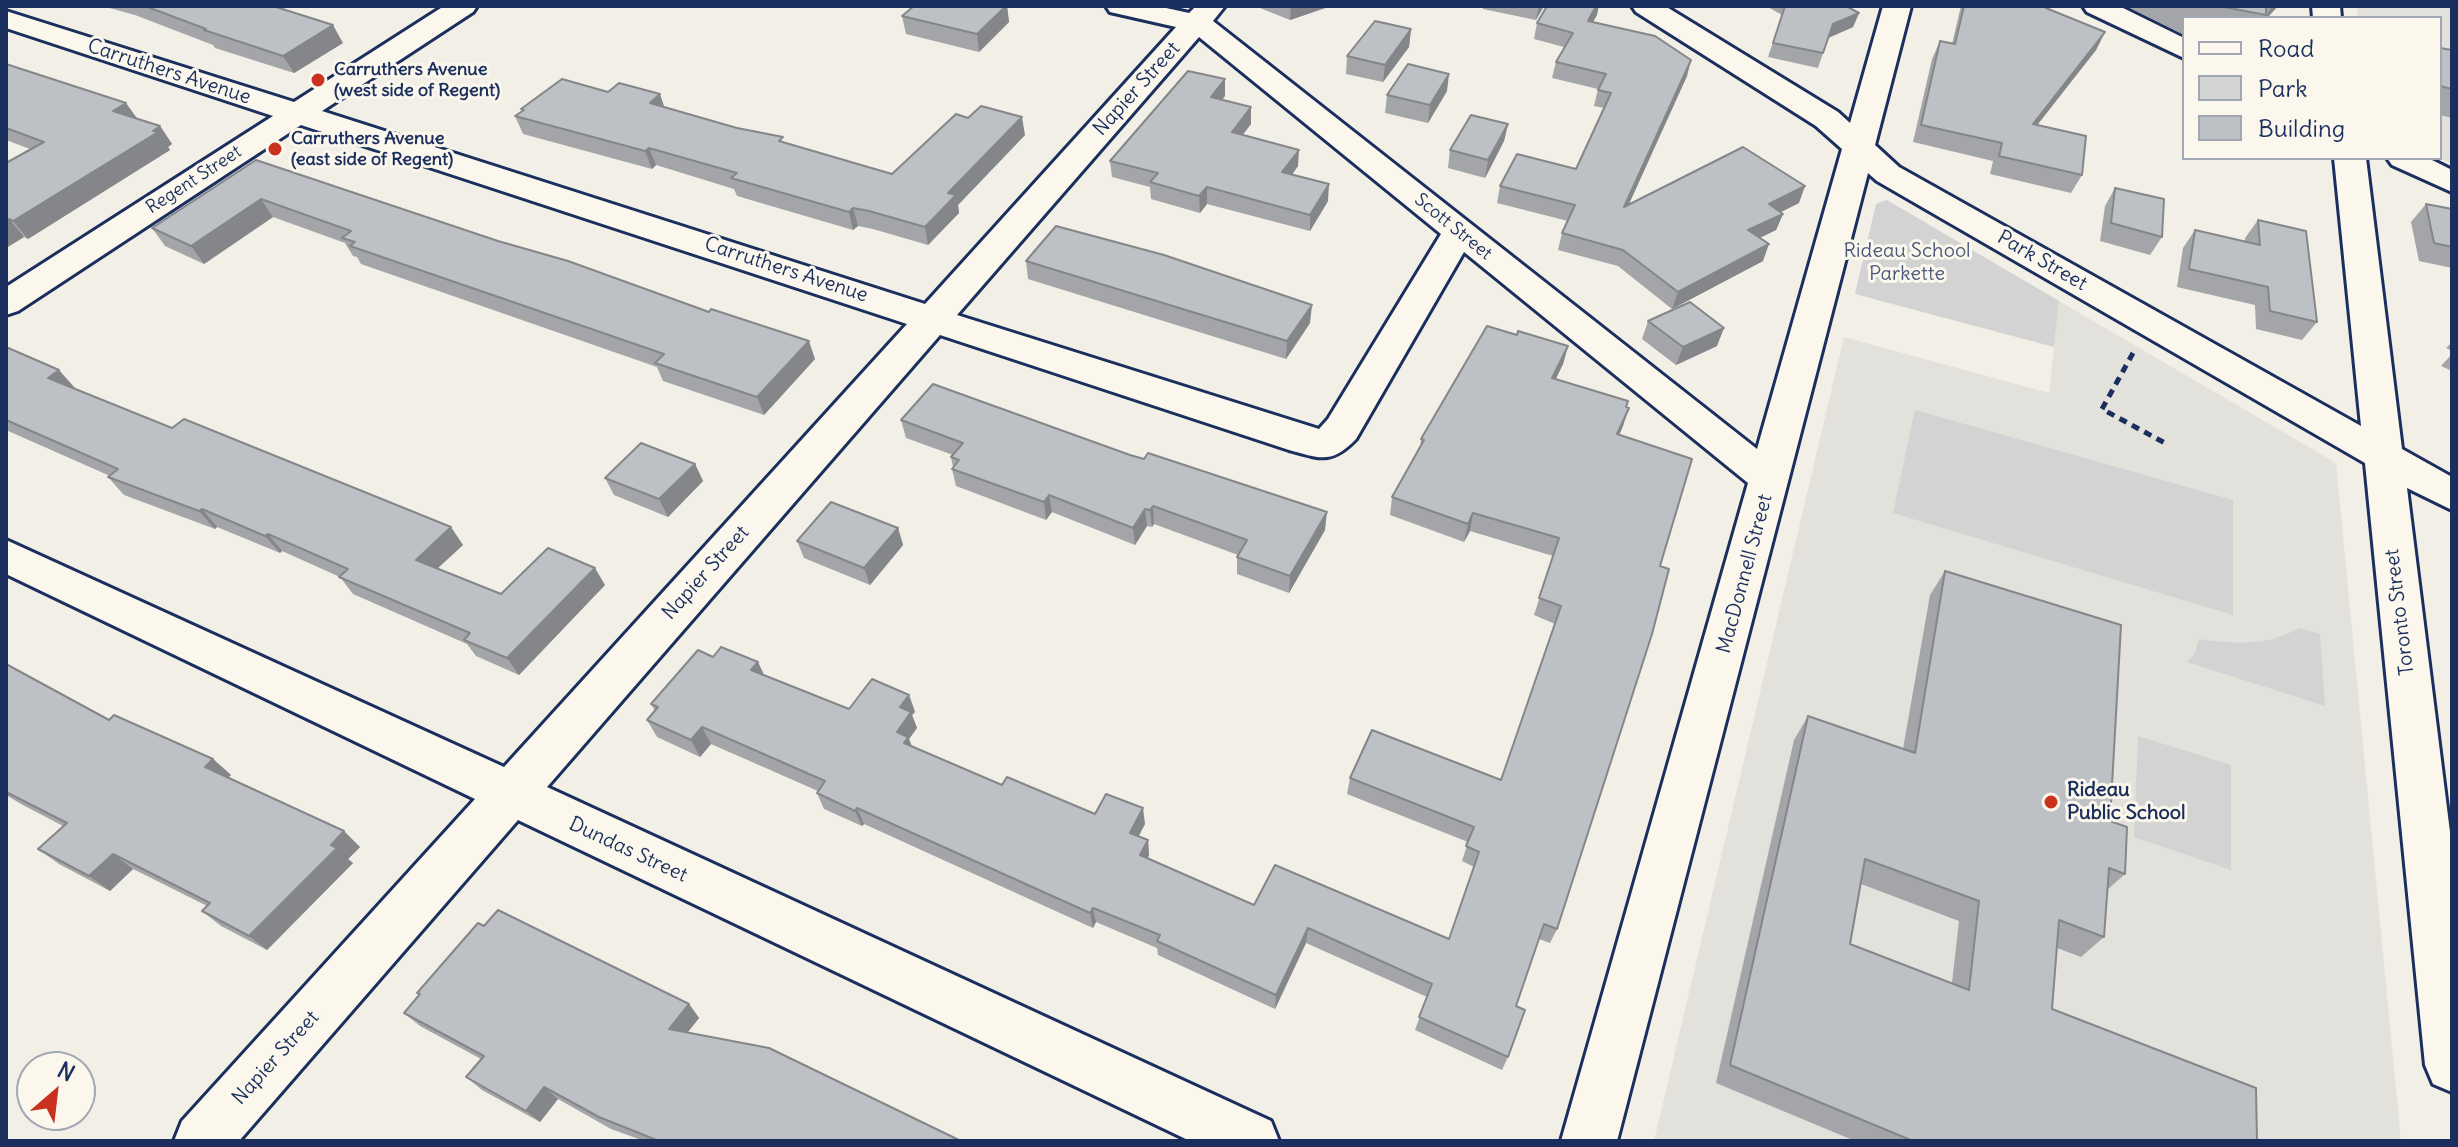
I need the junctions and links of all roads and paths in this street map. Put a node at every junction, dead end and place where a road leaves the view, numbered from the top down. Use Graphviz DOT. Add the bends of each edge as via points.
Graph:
graph roads {
  1 [pos="463,6"];
  2 [pos="1120,6"];
  3 [pos="1646,6"];
  4 [pos="1897,6"];
  5 [pos="2097,6"];
  6 [pos="1203,15"];
  7 [pos="6,19"];
  8 [pos="2182,48"];
  9 [pos="298,113"];
  10 [pos="1860,149"];
  11 [pos="2350,160"];
  12 [pos="2407,160"];
  13 [pos="2452,182"];
  14 [pos="1459,231"];
  15 [pos="6,303"];
  16 [pos="933,318"];
  17 [pos="2135,350"];
  18 [pos="2165,443"];
  19 [pos="2382,455"];
  20 [pos="1770,480"];
  21 [pos="2452,495"];
  22 [pos="6,556"];
  23 [pos="510,794"];
  24 [pos="2452,1065"];
  25 [pos="202,1141"];
  26 [pos="1251,1141"];
  27 [pos="1589,1141"];
  1 -- 9 [label="street, Regent Street"];
  2 -- 6 [label="street, Scott Street"];
  3 -- 10 [label="street, Park Street" via="1827,119"];
  4 -- 10 [label="street, MacDonnell Street"];
  5 -- 8 [label="street"];
  6 -- 14 [label="street, Scott Street" via="1212,33"];
  6 -- 16 [label="street, Napier Street"];
  7 -- 9 [label="street, Carruthers Avenue"];
  9 -- 15 [label="street, Regent Street"];
  9 -- 16 [label="street, Carruthers Avenue"];
  10 -- 19 [label="street, Park Street" via="1888,174"];
  10 -- 20 [label="street, MacDonnell Street"];
  11 -- 19 [label="street, Toronto Street"];
  12 -- 13 [label="street"];
  14 -- 16 [label="street, Carruthers Avenue" via="1342,429 1328,444"];
  14 -- 20 [label="street, Scott Street"];
  16 -- 23 [label="street, Napier Street"];
  17 -- 18 [label="path" via="2102,409"];
  19 -- 21 [label="street, Park Street"];
  19 -- 24 [label="street, Toronto Street"];
  20 -- 27 [label="street, MacDonnell Street"];
  22 -- 23 [label="street, Dundas Street"];
  23 -- 25 [label="street, Napier Street"];
  23 -- 26 [label="street, Dundas Street"];
}
